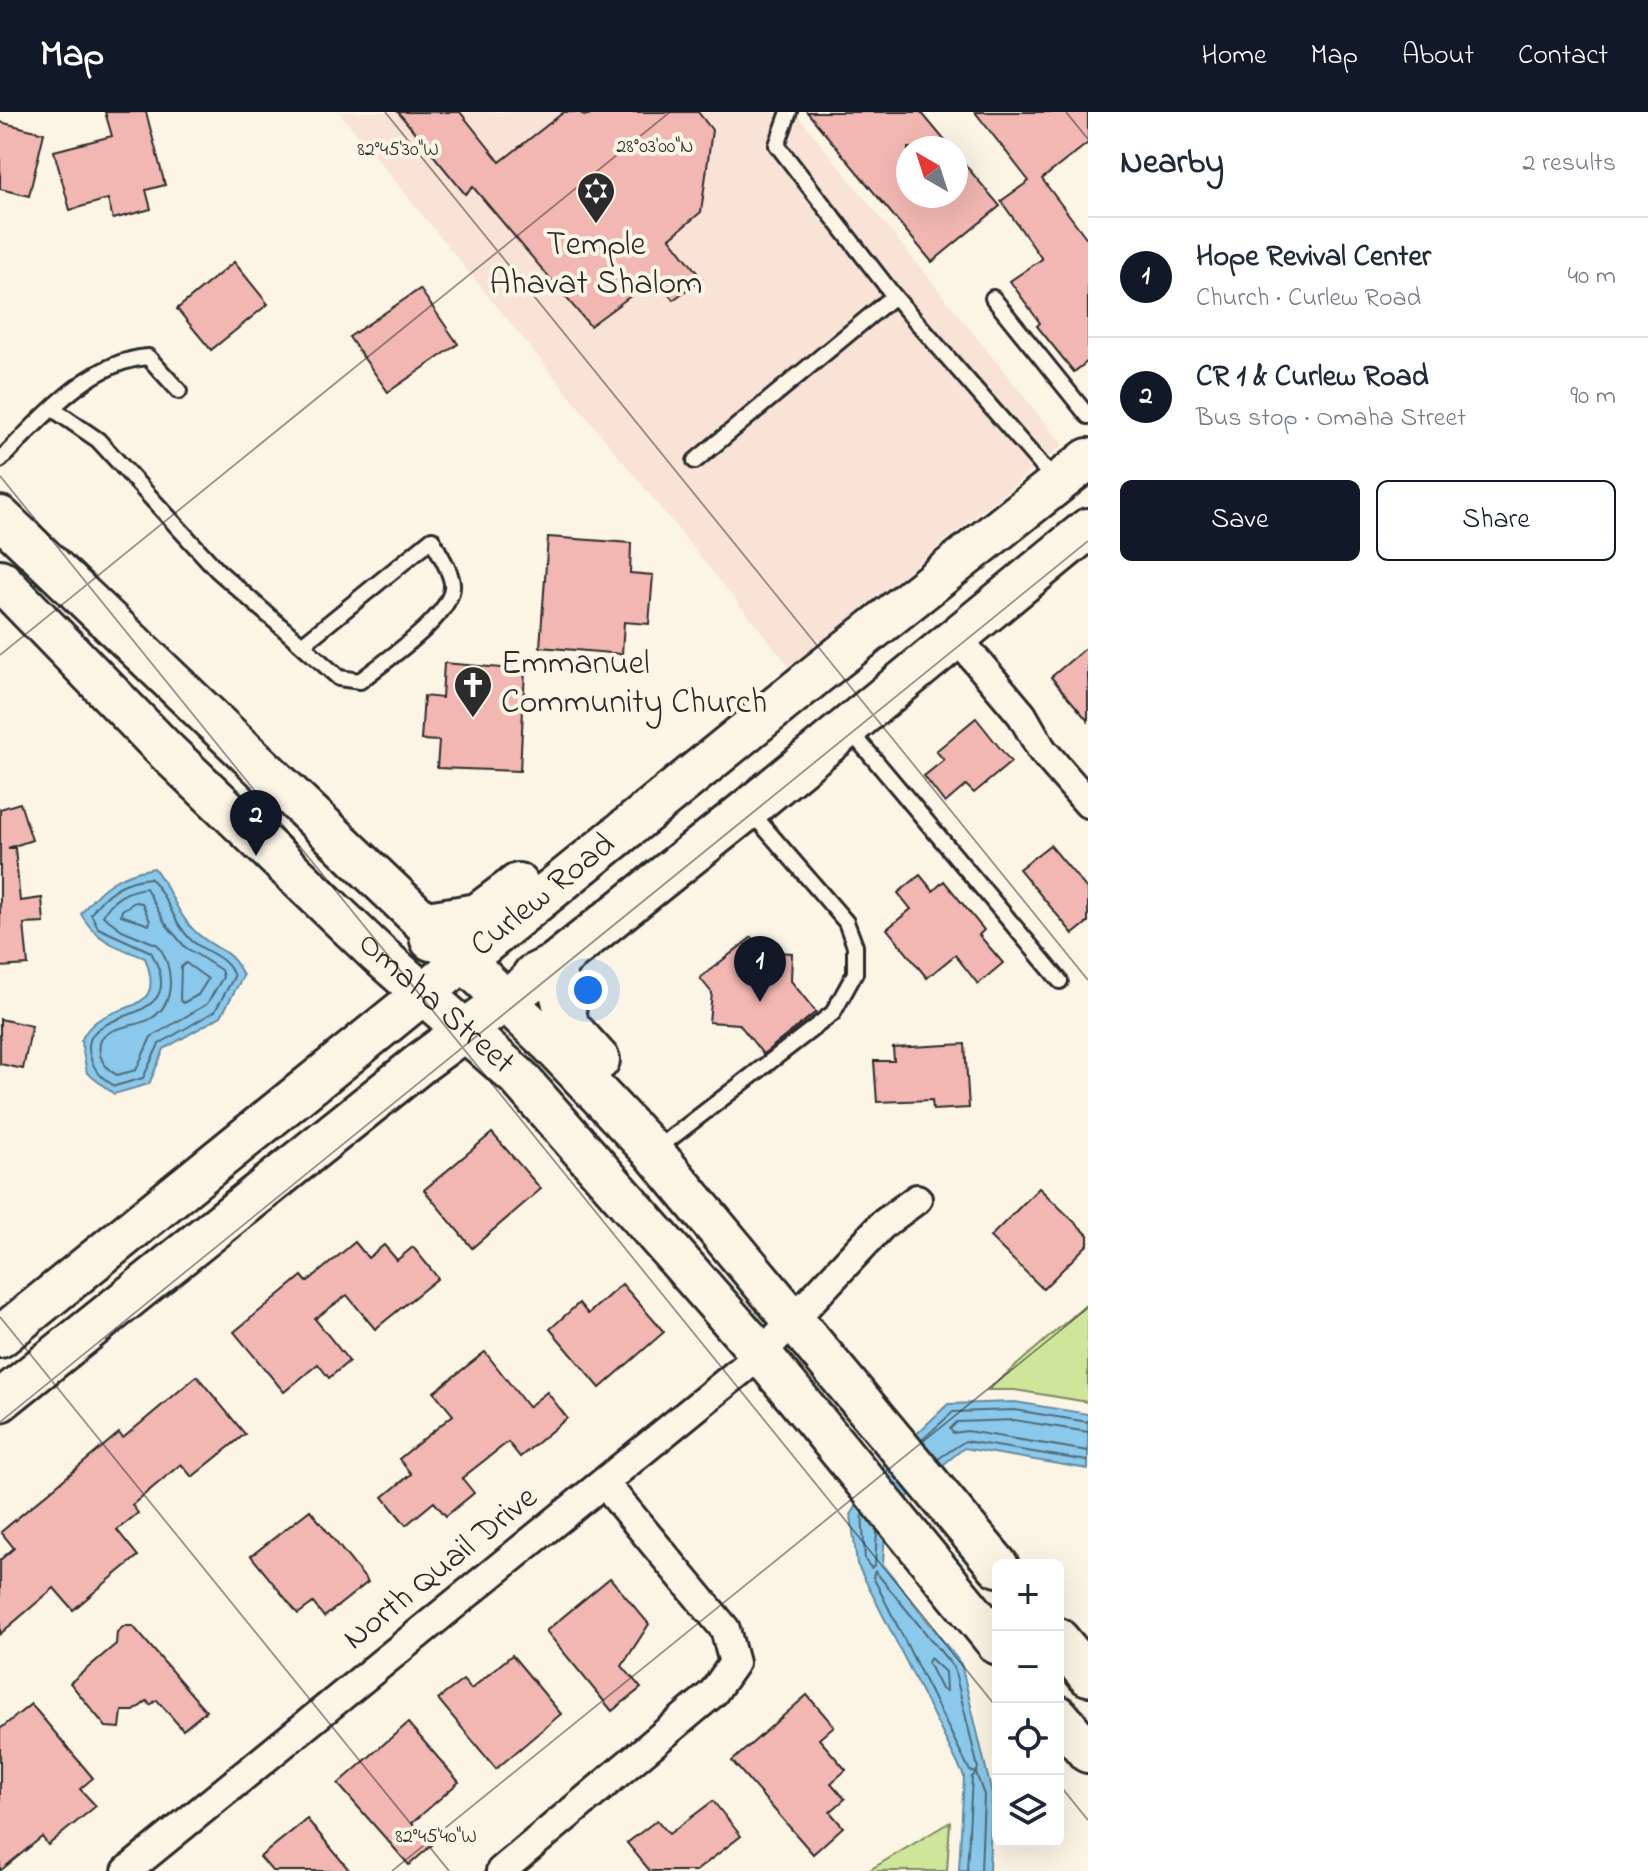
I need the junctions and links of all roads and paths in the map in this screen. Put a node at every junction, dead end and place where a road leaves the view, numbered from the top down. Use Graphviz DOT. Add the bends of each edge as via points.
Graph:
graph roads {
  1 [pos="789,112"];
  2 [pos="894,296"];
  3 [pos="993,298"];
  4 [pos="179,391"];
  5 [pos="53,409"];
  6 [pos="1088,416"];
  7 [pos="1088,459"];
  8 [pos="0,460"];
  9 [pos="695,461"];
  10 [pos="1057,483"];
  11 [pos="0,517"];
  12 [pos="1088,529"];
  13 [pos="0,580"];
  14 [pos="958,639"];
  15 [pos="302,645"];
  16 [pos="817,674"];
  17 [pos="889,695"];
  18 [pos="848,728"];
  19 [pos="1088,803"];
  20 [pos="748,809"];
  21 [pos="427,922"];
  22 [pos="553,965"];
  23 [pos="1060,981"];
  24 [pos="457,999"];
  25 [pos="671,1138"];
  26 [pos="917,1199"];
  27 [pos="733,1246"];
  28 [pos="794,1316"];
  29 [pos="0,1337"];
  30 [pos="761,1354"];
  31 [pos="1,1400"];
  32 [pos="604,1483"];
  33 [pos="993,1559"];
  34 [pos="992,1637"];
  35 [pos="1064,1646"];
  36 [pos="1088,1675"];
  37 [pos="1064,1723"];
  38 [pos="1088,1752"];
  39 [pos="127,1871"];
  40 [pos="501,1871"];
  1 -- 2 [label="lane" via="777,145"];
  2 -- 9 [label="lane"];
  2 -- 10 [label="lane"];
  3 -- 6 [label="lane"];
  4 -- 5 [label="lane" via="148,357 125,358"];
  5 -- 8 [label="lane"];
  5 -- 15 [label="lane" via="98,440 217,570"];
  7 -- 10 [label="main road, Curlew Road"];
  10 -- 16 [label="main road, Curlew Road"];
  10 -- 17 [label="main road" via="1054,514 1043,531 902,654"];
  11 -- 21 [label="main road, Omaha Street"];
  12 -- 14 [label="main road, Curlew Road"];
  13 -- 24 [label="main road, Omaha Street" via="164,749"];
  14 -- 17 [label="main road, Curlew Road"];
  14 -- 19 [label="street"];
  15 -- 15 [label="lane" via="384,577 432,539 452,581 452,595 443,611 360,681 339,678"];
  16 -- 21 [label="main road" via="725,715 478,914"];
  16 -- 24 [label="main road, Curlew Road"];
  17 -- 18 [label="main road, Curlew Road"];
  18 -- 20 [label="main road, Curlew Road"];
  18 -- 23 [label="lane"];
  20 -- 22 [label="main road, Curlew Road"];
  20 -- 25 [label="lane" via="846,922 855,946 855,973 833,1013"];
  21 -- 24 [label="main road, Omaha Street"];
  22 -- 24 [label="main road, Curlew Road"];
  22 -- 25 [label="main road" via="569,1027"];
  24 -- 27 [label="main road, Omaha Street" via="654,1153"];
  24 -- 29 [label="main road, Curlew Road"];
  24 -- 30 [label="main road, Omaha Street" via="518,1077"];
  24 -- 31 [label="main road, Curlew Road"];
  25 -- 27 [label="main road" via="710,1181"];
  26 -- 28 [label="street, North Quail Drive" via="882,1225"];
  27 -- 28 [label="main road, Omaha Street"];
  28 -- 30 [label="street, North Quail Drive"];
  28 -- 33 [label="main road, Omaha Street"];
  30 -- 32 [label="street, North Quail Drive"];
  30 -- 34 [label="main road, Omaha Street"];
  32 -- 39 [label="street, North Quail Drive"];
  32 -- 40 [label="street" via="725,1629 734,1663 713,1693"];
  35 -- 36 [label="main road"];
  37 -- 38 [label="main road"];
}
